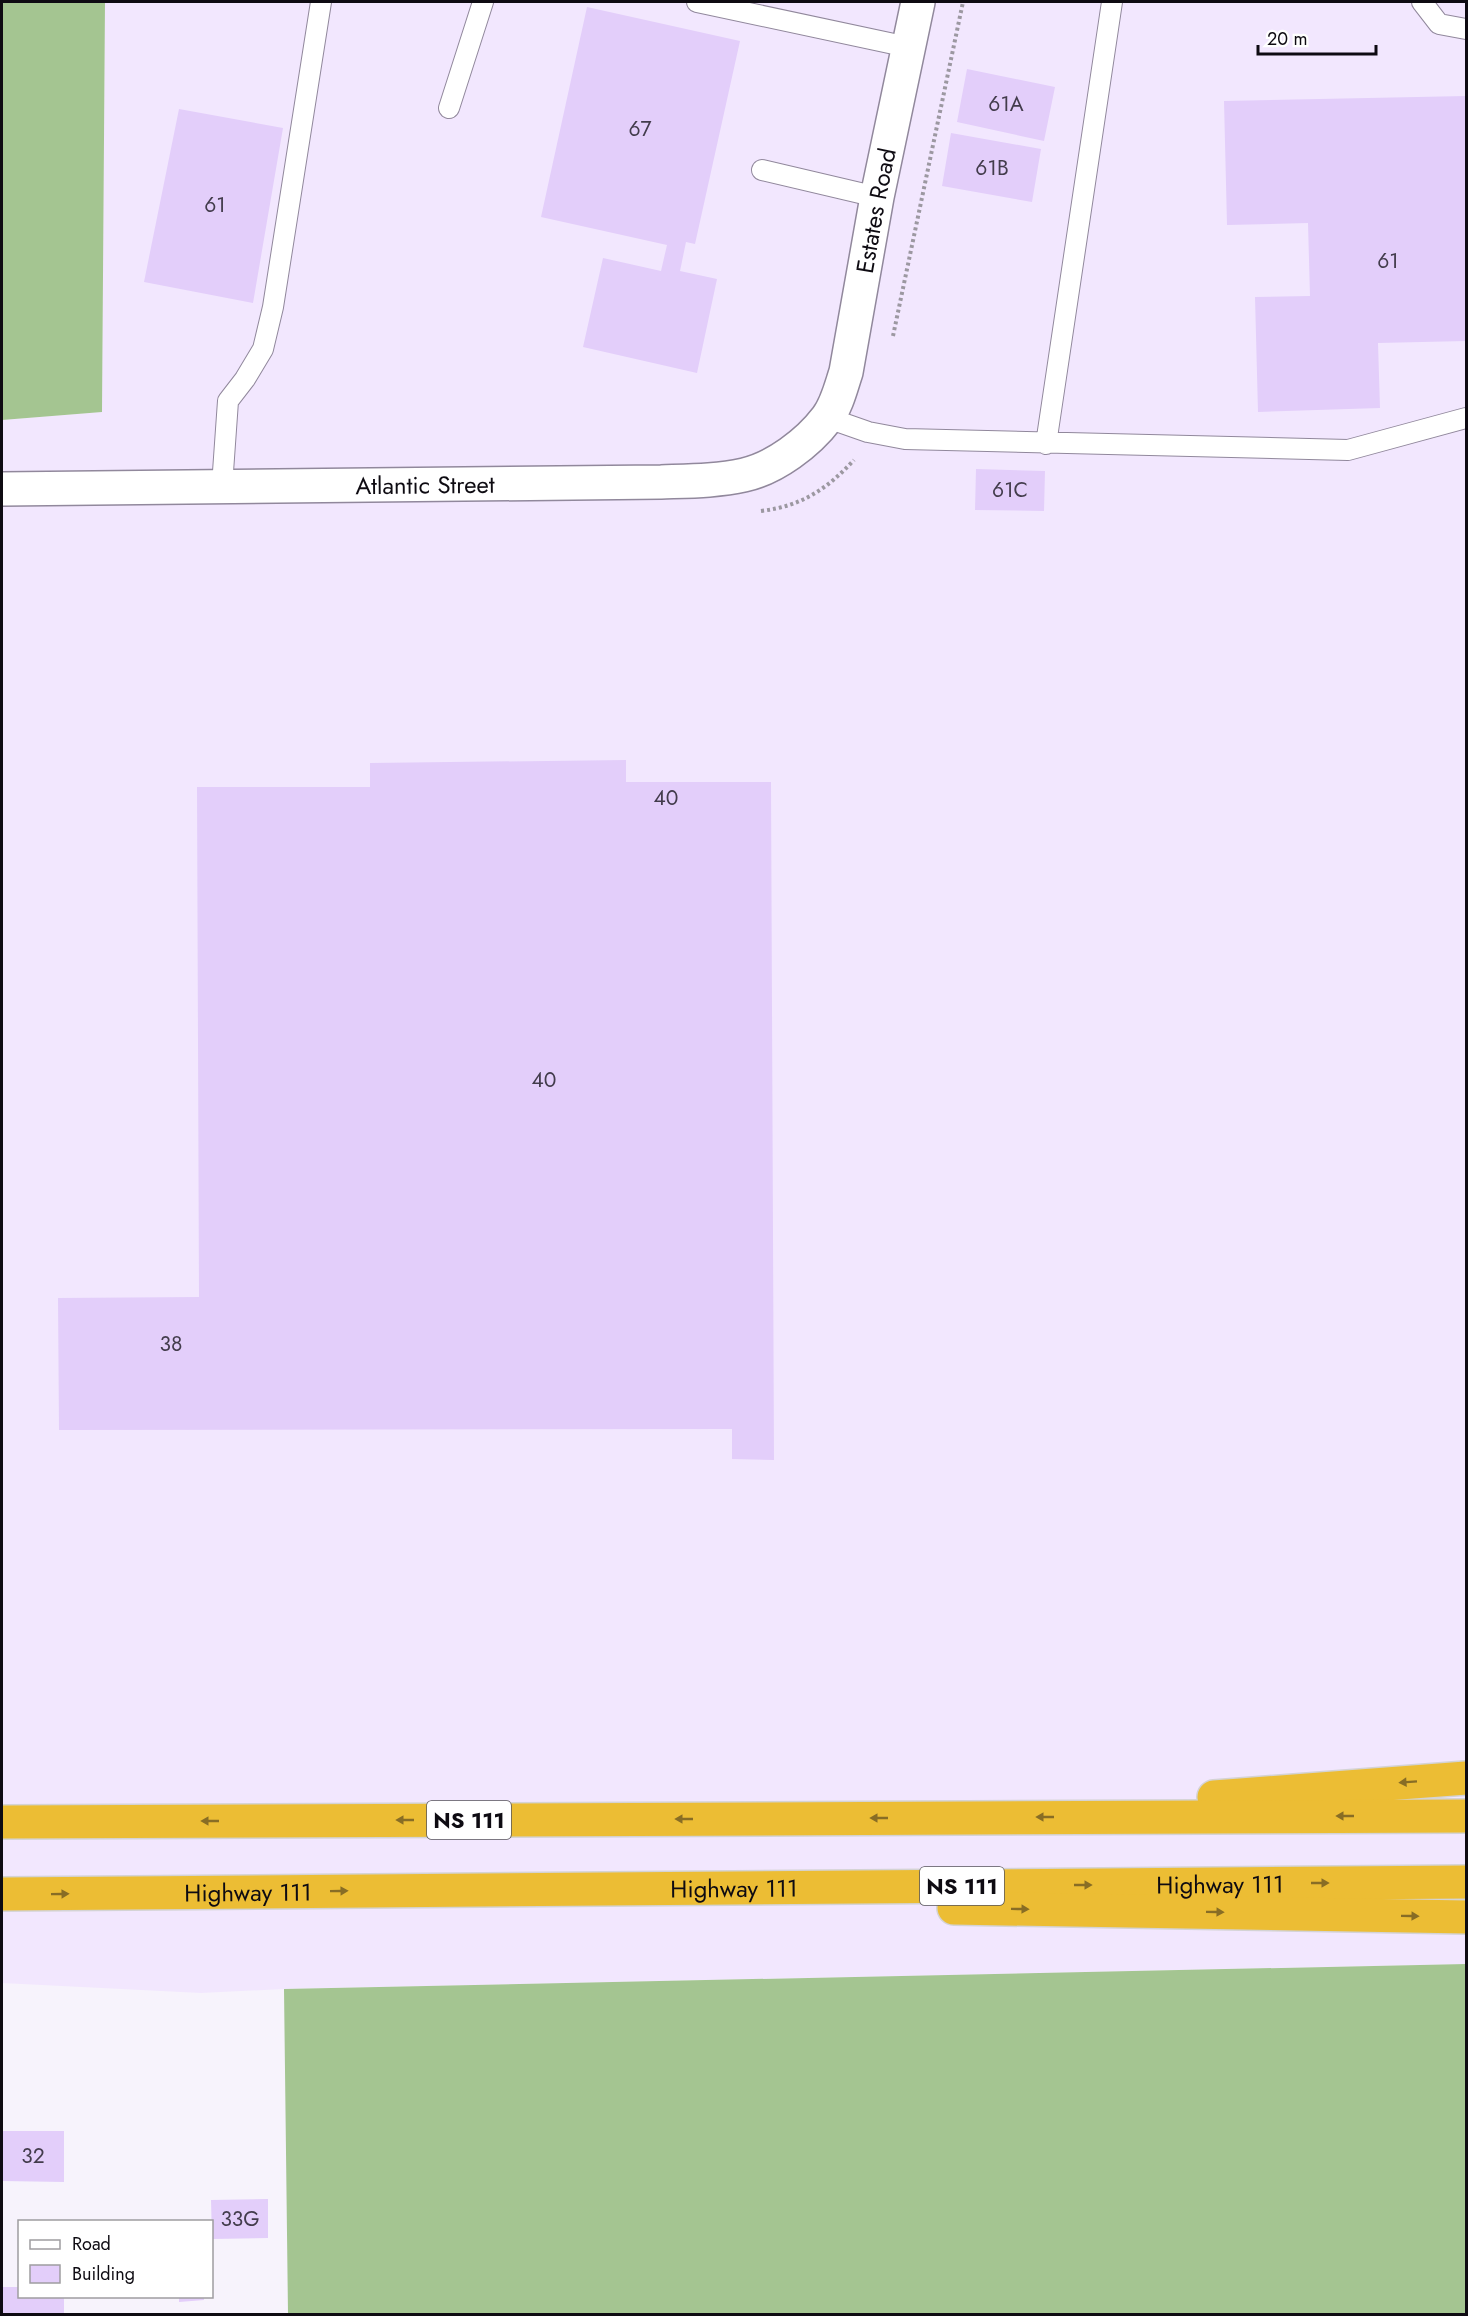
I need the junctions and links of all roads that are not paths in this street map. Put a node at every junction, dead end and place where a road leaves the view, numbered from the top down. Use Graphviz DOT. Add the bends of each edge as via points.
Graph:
graph roads {
  1 [pos="321,2"];
  2 [pos="483,2"];
  3 [pos="697,2"];
  4 [pos="918,2"];
  5 [pos="1113,2"];
  6 [pos="1422,2"];
  7 [pos="1467,29"];
  8 [pos="908,47"];
  9 [pos="449,108"];
  10 [pos="762,170"];
  11 [pos="877,197"];
  12 [pos="828,418"];
  13 [pos="1467,418"];
  14 [pos="1046,444"];
  15 [pos="222,486"];
  16 [pos="2,489"];
  17 [pos="1467,1778"];
  18 [pos="1467,1816"];
  19 [pos="937,1818"];
  20 [pos="2,1822"];
  21 [pos="1467,1882"];
  22 [pos="458,1890"];
  23 [pos="2,1894"];
  24 [pos="1467,1917"];
  1 -- 15 [label="lane" via="273,307 263,349 228,401"];
  2 -- 9 [label="lane"];
  3 -- 8 [label="lane"];
  4 -- 8 [label="street, Estates Road"];
  5 -- 14 [label="lane"];
  6 -- 7 [label="lane" via="1439,24"];
  8 -- 11 [label="street, Estates Road"];
  10 -- 11 [label="lane"];
  11 -- 12 [label="street, Estates Road" via="846,372"];
  12 -- 14 [label="lane" via="905,439"];
  12 -- 15 [label="street, Atlantic Street" via="778,461 747,474 721,479"];
  13 -- 14 [label="lane" via="1348,450"];
  15 -- 16 [label="street, Atlantic Street"];
  17 -- 19 [label="highway, one-way" via="1181,1800 1025,1795"];
  18 -- 19 [label="highway, NS 111, one-way"];
  19 -- 20 [label="highway, NS 111, one-way"];
  22 -- 21 [label="highway, Highway 111 / NS 111, one-way"];
  23 -- 22 [label="highway, Highway 111 / NS 111, one-way"];
  22 -- 24 [label="highway, one-way" via="641,1903"];
}
